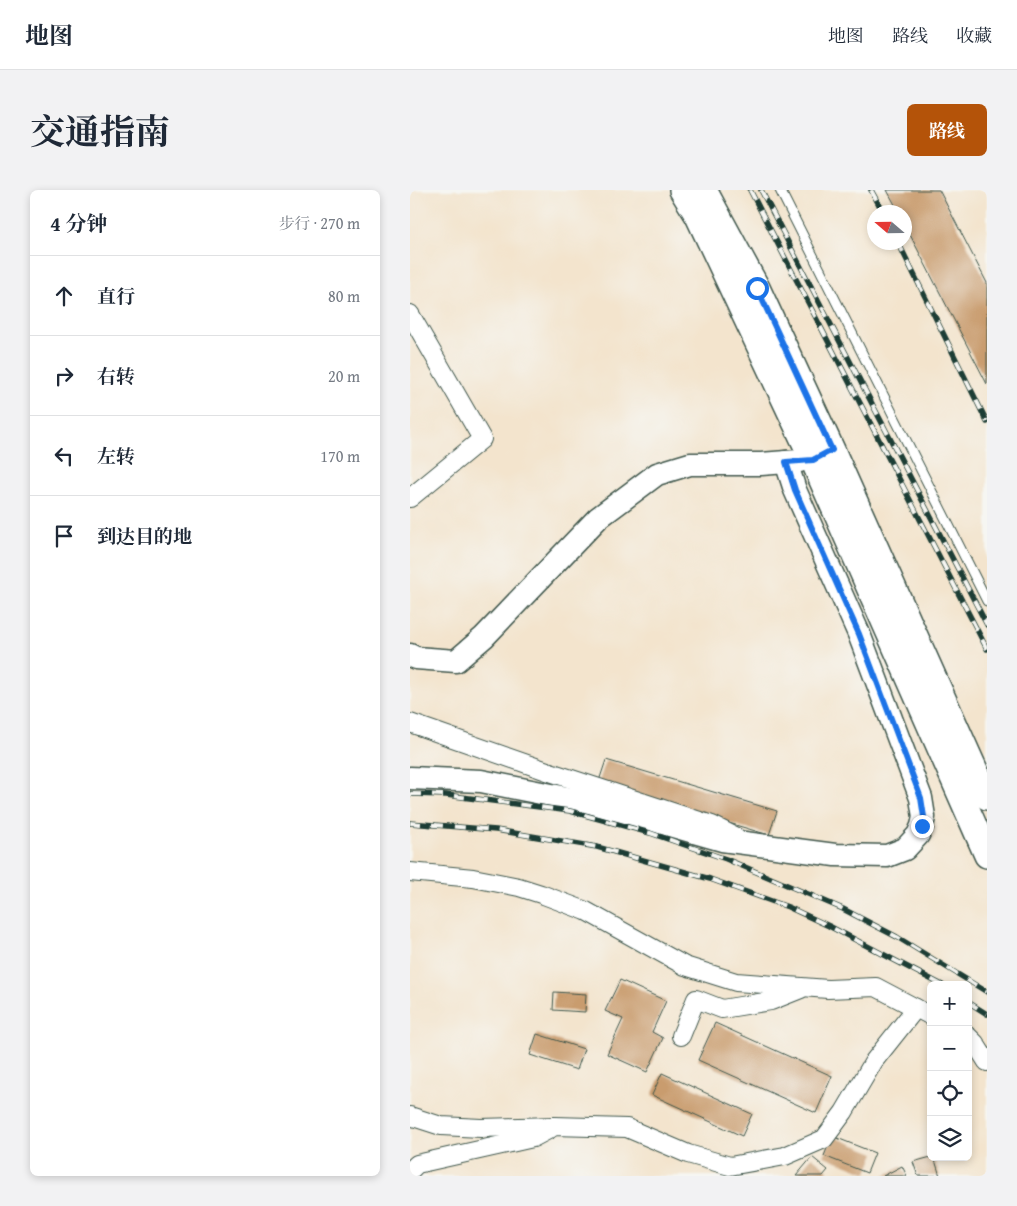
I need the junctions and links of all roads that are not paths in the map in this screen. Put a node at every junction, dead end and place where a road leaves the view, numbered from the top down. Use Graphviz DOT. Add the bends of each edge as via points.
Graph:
graph roads {
  1 [pos="682,190"];
  2 [pos="704,190"];
  3 [pos="780,190"];
  4 [pos="410,314"];
  5 [pos="822,455"];
  6 [pos="786,462"];
  7 [pos="410,498"];
  8 [pos="987,601"];
  9 [pos="410,655"];
  10 [pos="937,711"];
  11 [pos="410,723"];
  12 [pos="410,778"];
  13 [pos="987,797"];
  14 [pos="747,843"];
  15 [pos="987,855"];
  16 [pos="410,872"];
  17 [pos="806,987"];
  18 [pos="924,1012"];
  19 [pos="681,1036"];
  20 [pos="972,1040"];
  21 [pos="987,1062"];
  22 [pos="410,1116"];
  23 [pos="554,1126"];
  24 [pos="410,1171"];
  1 -- 5 [label="main road"];
  2 -- 5 [label="main road" via="757,288"];
  3 -- 8 [label="lane"];
  4 -- 7 [label="street" via="482,439"];
  5 -- 6 [label="street"];
  5 -- 10 [label="main road"];
  6 -- 9 [label="street" via="690,464 657,474 598,518 456,662"];
  6 -- 14 [label="street" via="795,490 859,634 921,798 924,817 912,842 905,849 887,856 835,855"];
  10 -- 13 [label="main road"];
  10 -- 15 [label="main road"];
  11 -- 14 [label="street" via="712,825"];
  12 -- 14 [label="street" via="481,781 592,803 722,840"];
  16 -- 17 [label="street" via="474,878 519,887 586,911 685,966 736,982"];
  17 -- 18 [label="street" via="876,987"];
  17 -- 19 [label="street" via="771,1001 722,1009 696,999"];
  18 -- 23 [label="street" via="874,1061 824,1139 784,1156 730,1166 688,1154 627,1128"];
  20 -- 21 [label="street"];
  22 -- 23 [label="street" via="441,1126"];
  23 -- 24 [label="street" via="533,1138 417,1164"];
}
